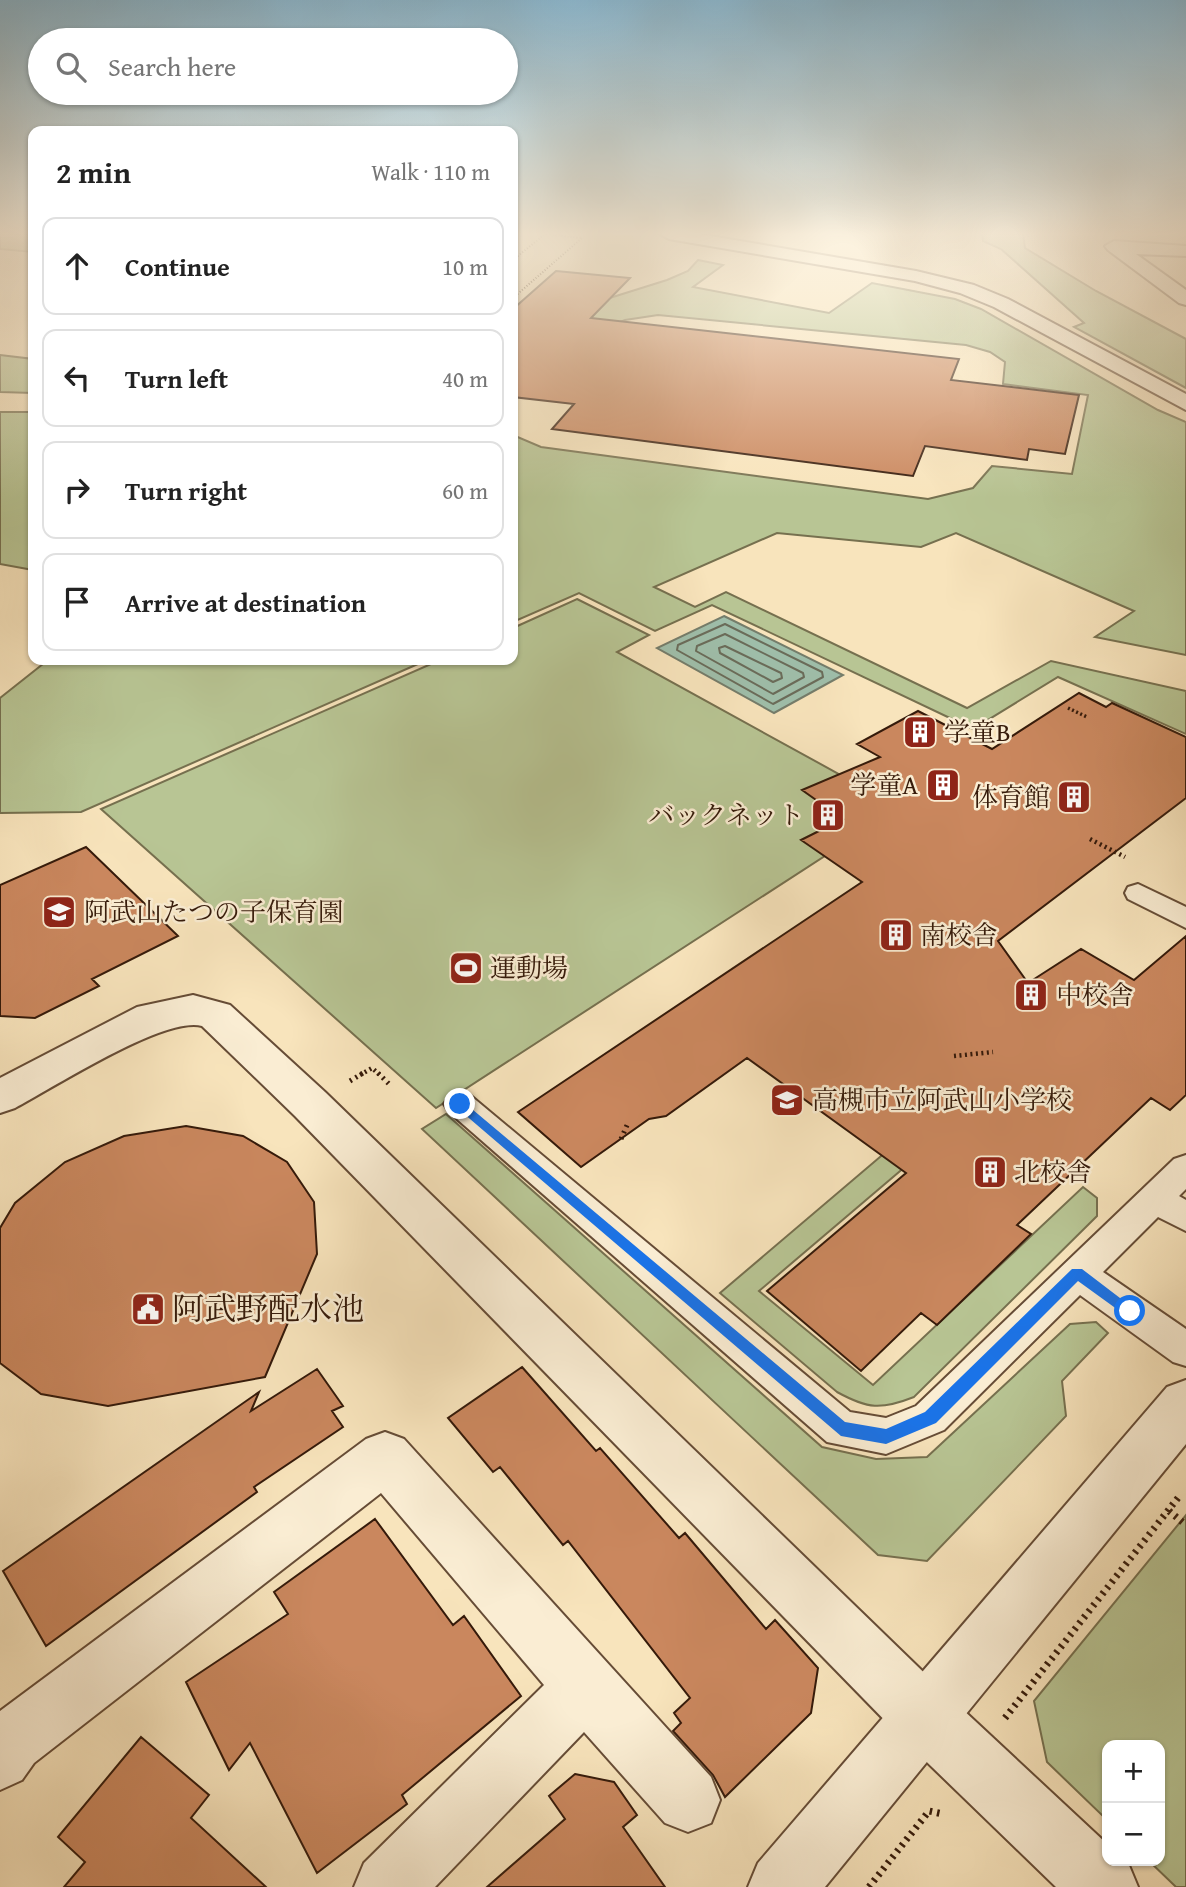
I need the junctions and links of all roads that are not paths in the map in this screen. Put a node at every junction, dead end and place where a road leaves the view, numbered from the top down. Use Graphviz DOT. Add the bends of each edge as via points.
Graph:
graph roads {
  1 [pos="1036,322"];
  2 [pos="1186,403"];
  3 [pos="1138,893"];
  4 [pos="1186,919"];
  5 [pos="0,1097"];
  6 [pos="460,1104"];
  7 [pos="1186,1168"];
  8 [pos="1156,1198"];
  9 [pos="1186,1217"];
  10 [pos="1077,1273"];
  11 [pos="1186,1350"];
  12 [pos="1181,1420"];
  13 [pos="584,1687"];
  14 [pos="925,1716"];
  15 [pos="4,1740"];
  16 [pos="688,1800"];
  17 [pos="388,1887"];
  18 [pos="782,1887"];
  19 [pos="1104,1887"];
  1 -- 2 [label="street"];
  3 -- 4 [label="lane"];
  5 -- 14 [label="street" via="151,1017 193,1009 216,1015"];
  6 -- 10 [label="lane" via="841,1429 886,1436 930,1418"];
  7 -- 8 [label="lane"];
  8 -- 9 [label="lane"];
  8 -- 10 [label="lane"];
  10 -- 11 [label="lane"];
  12 -- 14 [label="street"];
  13 -- 15 [label="street" via="385,1457"];
  13 -- 16 [label="street"];
  13 -- 17 [label="street"];
  14 -- 18 [label="street"];
  14 -- 19 [label="street"];
}
